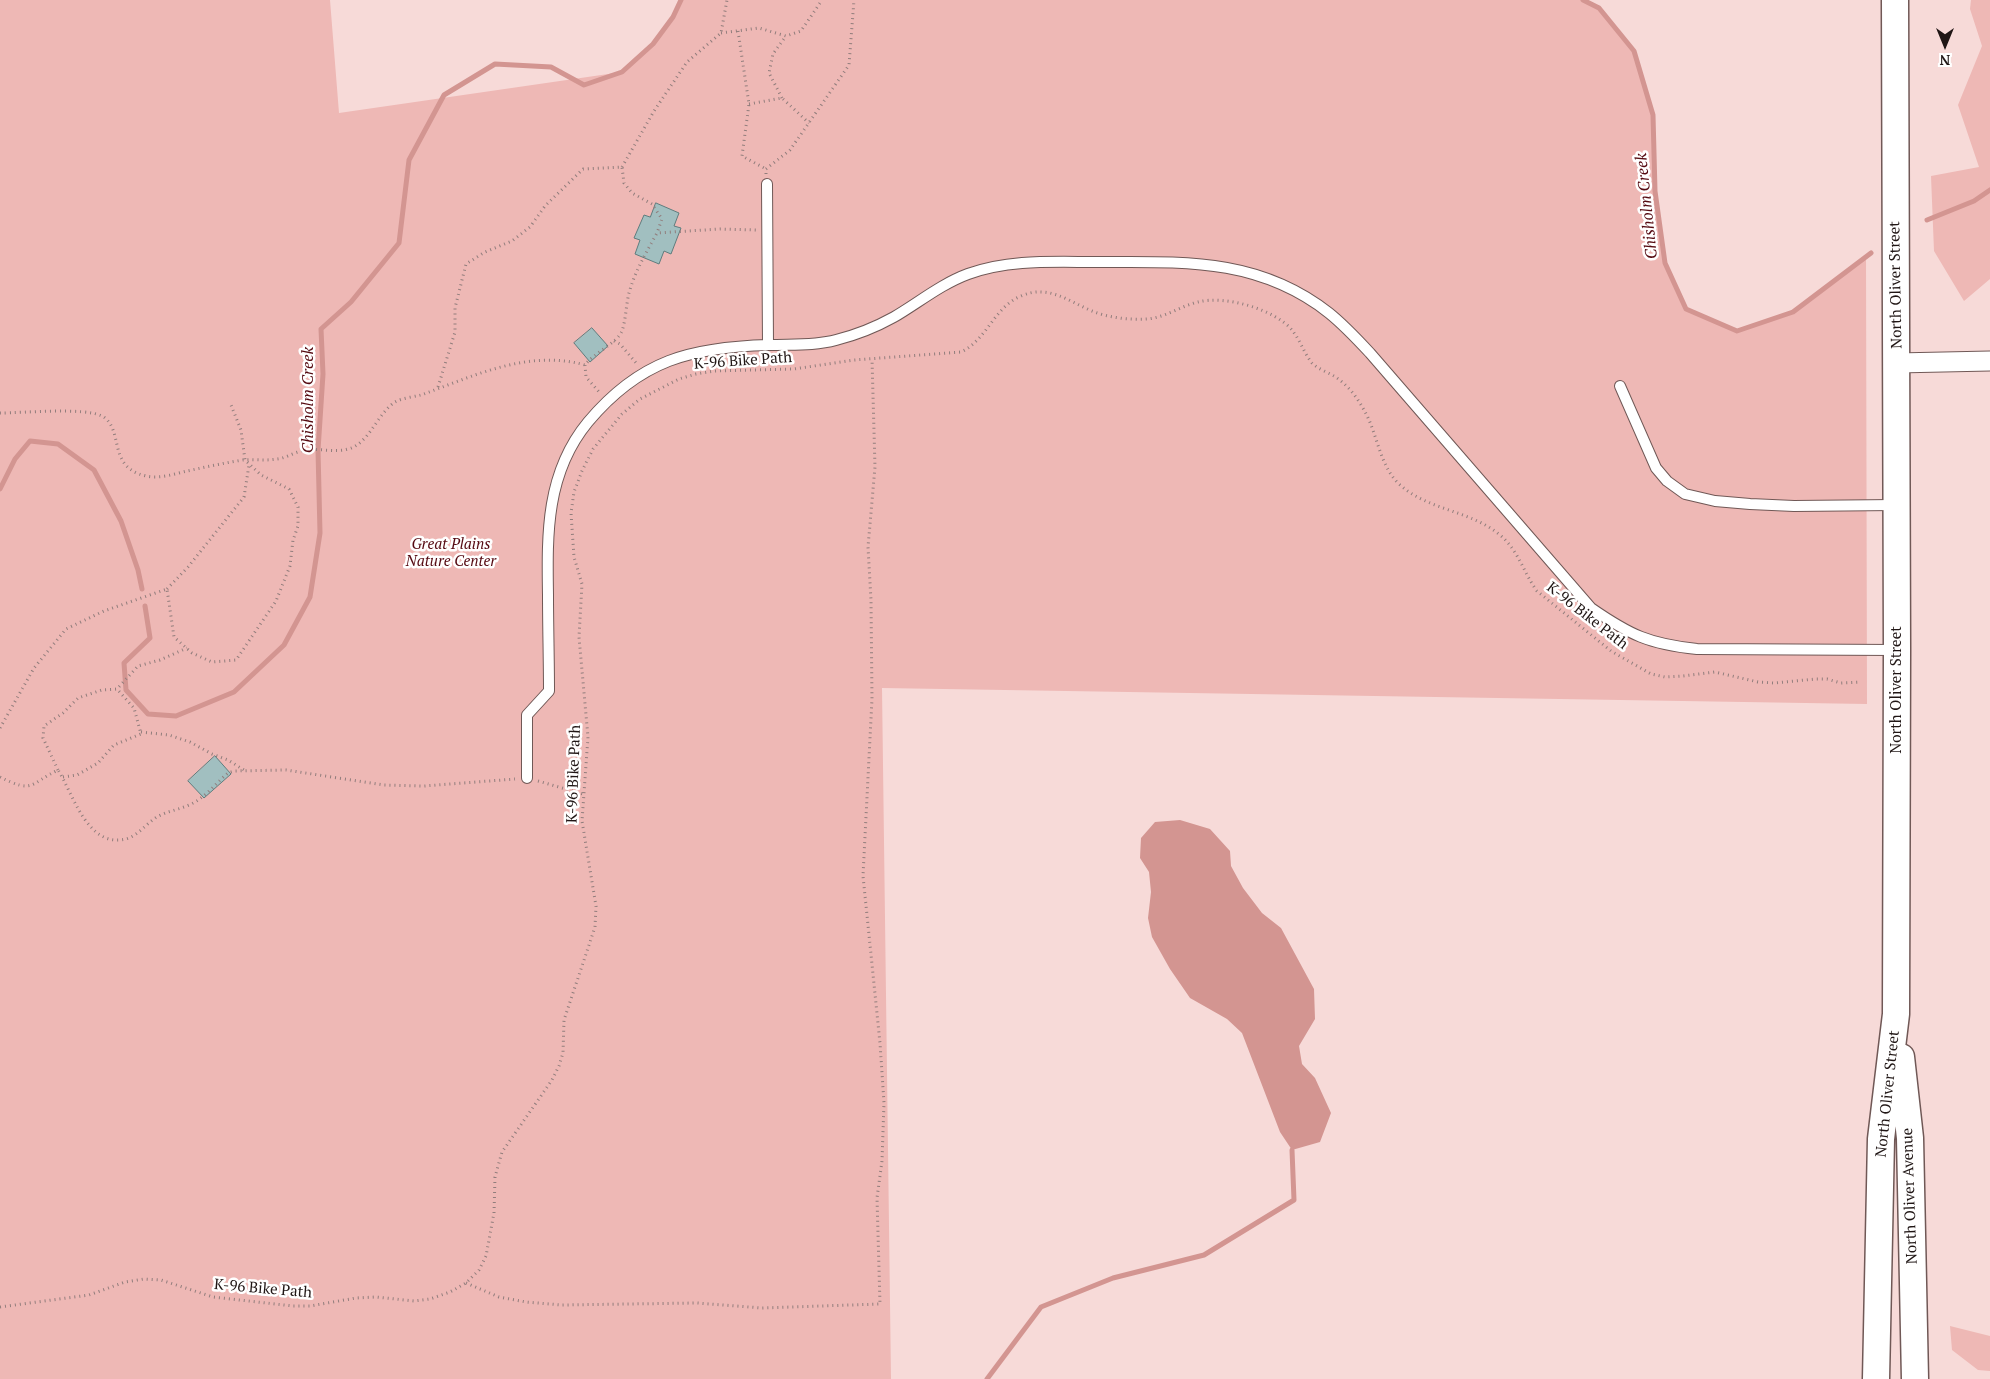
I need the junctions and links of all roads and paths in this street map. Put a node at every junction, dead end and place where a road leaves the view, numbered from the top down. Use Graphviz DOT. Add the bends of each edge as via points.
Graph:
graph roads {
  1 [pos="727,0"];
  2 [pos="822,0"];
  3 [pos="1895,0"];
  4 [pos="853,1"];
  5 [pos="738,31"];
  6 [pos="721,33"];
  7 [pos="786,36"];
  8 [pos="782,98"];
  9 [pos="749,104"];
  10 [pos="809,123"];
  11 [pos="622,167"];
  12 [pos="766,169"];
  13 [pos="767,184"];
  14 [pos="767,230"];
  15 [pos="657,233"];
  16 [pos="614,341"];
  17 [pos="768,344"];
  18 [pos="872,359"];
  19 [pos="1990,361"];
  20 [pos="1897,363"];
  21 [pos="644,372"];
  22 [pos="1620,386"];
  23 [pos="438,387"];
  24 [pos="231,405"];
  25 [pos="0,413"];
  26 [pos="245,460"];
  27 [pos="250,465"];
  28 [pos="1896,505"];
  29 [pos="167,589"];
  30 [pos="187,648"];
  31 [pos="1897,650"];
  32 [pos="1860,682"];
  33 [pos="117,689"];
  34 [pos="0,728"];
  35 [pos="141,732"];
  36 [pos="58,770"];
  37 [pos="244,771"];
  38 [pos="0,777"];
  39 [pos="63,777"];
  40 [pos="527,778"];
  41 [pos="583,794"];
  42 [pos="1896,1014"];
  43 [pos="466,1283"];
  44 [pos="0,1308"];
  45 [pos="1876,1379"];
  46 [pos="1915,1379"];
  1 -- 6 [label="path"];
  2 -- 7 [label="path" via="801,31"];
  3 -- 20 [label="main road, North Oliver Street"];
  4 -- 10 [label="path" via="849,65"];
  5 -- 6 [label="path"];
  5 -- 7 [label="path" via="759,28"];
  5 -- 9 [label="path"];
  6 -- 11 [label="path" via="687,62"];
  7 -- 8 [label="path" via="773,54 769,73"];
  8 -- 9 [label="path"];
  8 -- 10 [label="path"];
  9 -- 12 [label="path" via="742,156"];
  10 -- 12 [label="path" via="790,150"];
  11 -- 15 [label="path" via="624,183 632,194 652,204 662,219"];
  11 -- 23 [label="path" via="582,168 545,206 530,227 512,241 466,264 455,308 455,332"];
  12 -- 13 [label="path"];
  13 -- 14 [label="lane"];
  14 -- 15 [label="path"];
  14 -- 17 [label="lane"];
  15 -- 16 [label="path" via="637,270 622,332"];
  16 -- 21 [label="path"];
  16 -- 23 [label="path" via="585,365 569,360 543,359 507,365"];
  17 -- 21 [label="lane" via="690,353"];
  17 -- 31 [label="lane" via="834,341 862,332 966,275 998,266 1032,262 1166,262 1206,264 1242,271 1266,278 1308,298 1347,329 1591,608 1618,627 1642,639 1697,649"];
  18 -- 32 [label="path, K-96 Bike Path" via="961,352 969,348 1009,303 1037,292 1060,295 1111,317 1132,319 1161,316 1198,302 1236,302 1279,319 1291,329 1311,361 1348,387 1366,412 1388,469 1405,490 1431,505 1484,523 1500,534 1513,547 1537,591 1631,663 1651,674 1665,677 1715,672 1758,682 1816,678 1841,683"];
  18 -- 41 [label="path, K-96 Bike Path" via="799,369 714,371 680,378 640,399 622,414 593,449 574,492 571,513 574,557 582,584 579,637 588,737"];
  18 -- 43 [label="path" via="875,467 868,547 872,699 863,876 884,1103 877,1198 880,1304 762,1308 697,1303 561,1304 499,1297"];
  19 -- 20 [label="street"];
  20 -- 28 [label="main road, North Oliver Street"];
  21 -- 40 [label="lane" via="608,401 587,424 560,471 547,538 549,691 527,715"];
  22 -- 28 [label="lane" via="1656,468 1685,494 1716,501 1785,505"];
  23 -- 26 [label="path" via="396,402 361,444 347,450 306,450 278,459"];
  24 -- 26 [label="path" via="241,430"];
  25 -- 26 [label="path" via="74,411 103,417 110,425 122,461 131,470 147,477"];
  26 -- 27 [label="path"];
  27 -- 29 [label="path" via="244,497"];
  27 -- 30 [label="path" via="289,489 298,507 298,526 290,566 276,601 236,660 212,662"];
  28 -- 31 [label="main road, North Oliver Street"];
  29 -- 30 [label="path" via="174,637"];
  29 -- 34 [label="path" via="104,610 66,629 34,668"];
  30 -- 33 [label="path" via="138,666"];
  31 -- 42 [label="main road, North Oliver Street"];
  33 -- 35 [label="path" via="134,708"];
  33 -- 36 [label="path" via="78,698 44,726 42,738"];
  35 -- 37 [label="path" via="169,735 190,742"];
  35 -- 39 [label="path" via="114,745 98,763 76,775"];
  36 -- 38 [label="path" via="25,787"];
  36 -- 39 [label="path"];
  37 -- 39 [label="path" via="228,773 190,805 154,819 130,838 118,840 107,838 83,819"];
  37 -- 40 [label="path" via="286,770 384,785 424,786"];
  40 -- 41 [label="path"];
  41 -- 43 [label="path, K-96 Bike Path" via="583,834 596,906 595,927 564,1020 559,1066 502,1152 495,1177 494,1213 486,1256 479,1270"];
  42 -- 45 [label="main road, North Oliver Street" via="1881,1139"];
  42 -- 46 [label="main road, North Oliver Avenue" via="1910,1138"];
  43 -- 44 [label="path, K-96 Bike Path" via="430,1299 356,1298 310,1306 213,1297 161,1280 144,1279 125,1282 89,1296"];
}
